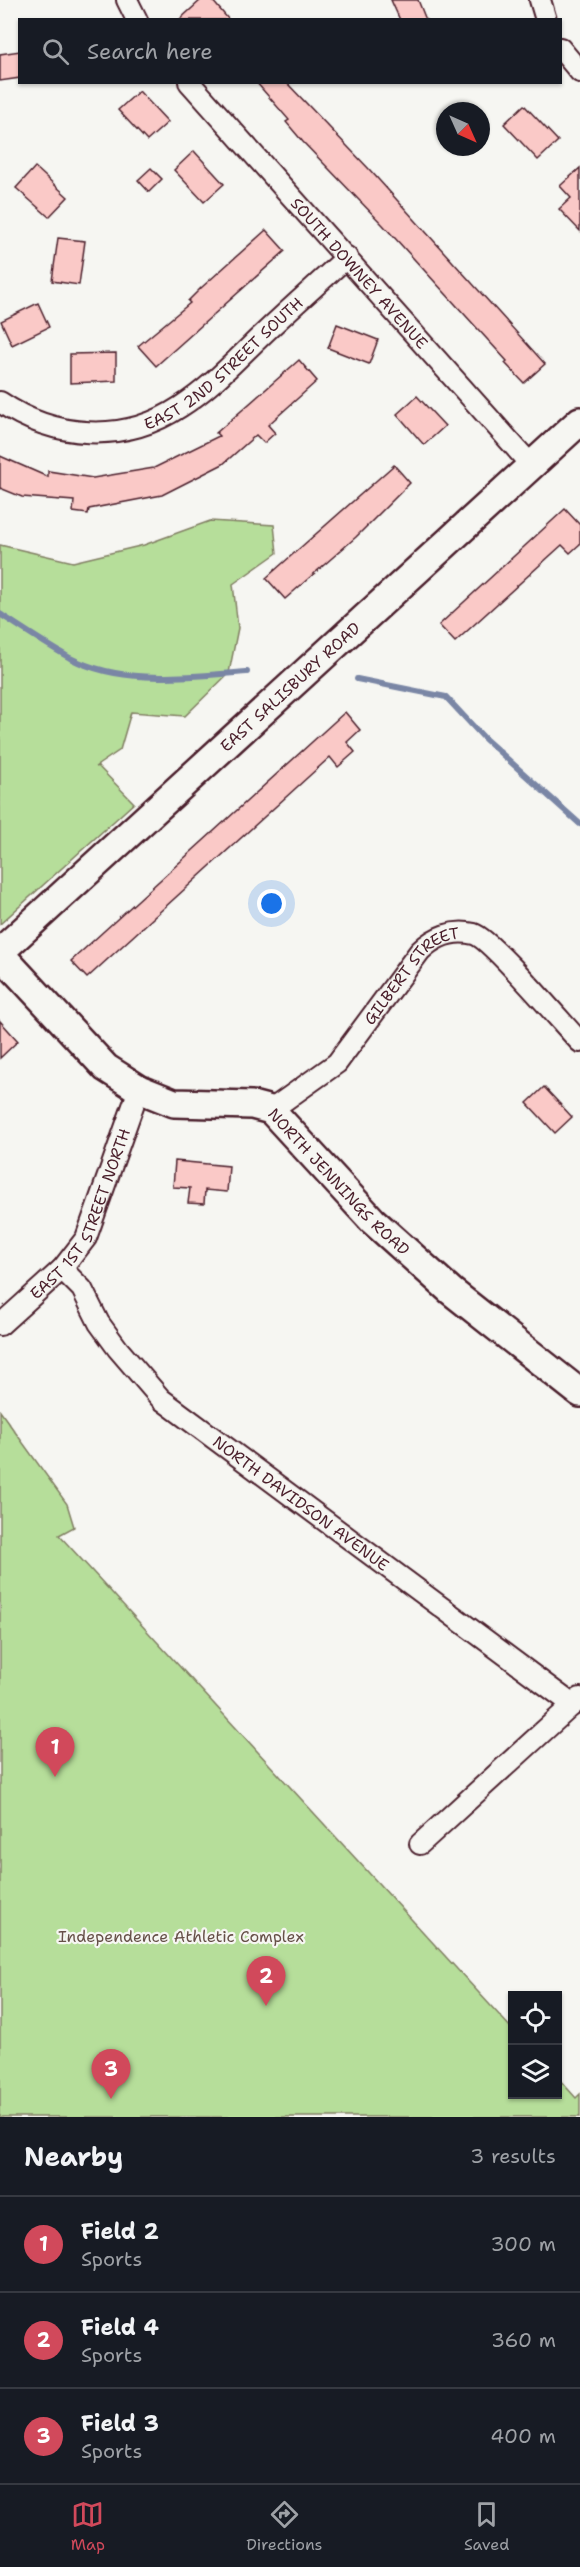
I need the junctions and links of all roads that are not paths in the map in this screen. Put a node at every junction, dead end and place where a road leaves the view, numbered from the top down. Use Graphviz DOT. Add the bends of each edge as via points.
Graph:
graph roads {
  1 [pos="127,0"];
  2 [pos="540,0"];
  3 [pos="136,18"];
  4 [pos="545,18"];
  5 [pos="562,49"];
  6 [pos="580,72"];
  7 [pos="191,84"];
  8 [pos="347,257"];
  9 [pos="0,402"];
  10 [pos="580,421"];
  11 [pos="531,465"];
  12 [pos="0,953"];
  13 [pos="580,1042"];
  14 [pos="139,1089"];
  15 [pos="271,1110"];
  16 [pos="62,1269"];
  17 [pos="0,1324"];
  18 [pos="580,1393"];
  19 [pos="576,1701"];
  20 [pos="420,1844"];
  1 -- 3 [label="street"];
  2 -- 4 [label="street"];
  5 -- 6 [label="street"];
  7 -- 8 [label="street, SOUTH DOWNEY AVENUE"];
  8 -- 9 [label="street, EAST 2ND STREET SOUTH" via="205,389 154,422 129,429 81,433 36,423"];
  8 -- 11 [label="street, SOUTH DOWNEY AVENUE"];
  10 -- 11 [label="street, EAST SALISBURY ROAD"];
  11 -- 12 [label="street, EAST SALISBURY ROAD"];
  12 -- 14 [label="street, NORTH JENNINGS ROAD" via="106,1068"];
  13 -- 15 [label="street, GILBERT STREET" via="495,950 476,935 456,932 432,939 420,951 337,1064"];
  14 -- 15 [label="street, NORTH JENNINGS ROAD" via="174,1103 252,1105"];
  14 -- 16 [label="street, EAST 1ST STREET NORTH" via="86,1238"];
  15 -- 18 [label="street, NORTH JENNINGS ROAD" via="374,1221 451,1291"];
  16 -- 17 [label="street, EAST 1ST STREET NORTH"];
  16 -- 19 [label="street, NORTH DAVIDSON AVENUE" via="82,1289 99,1323 161,1399"];
  19 -- 20 [label="street"];
}
